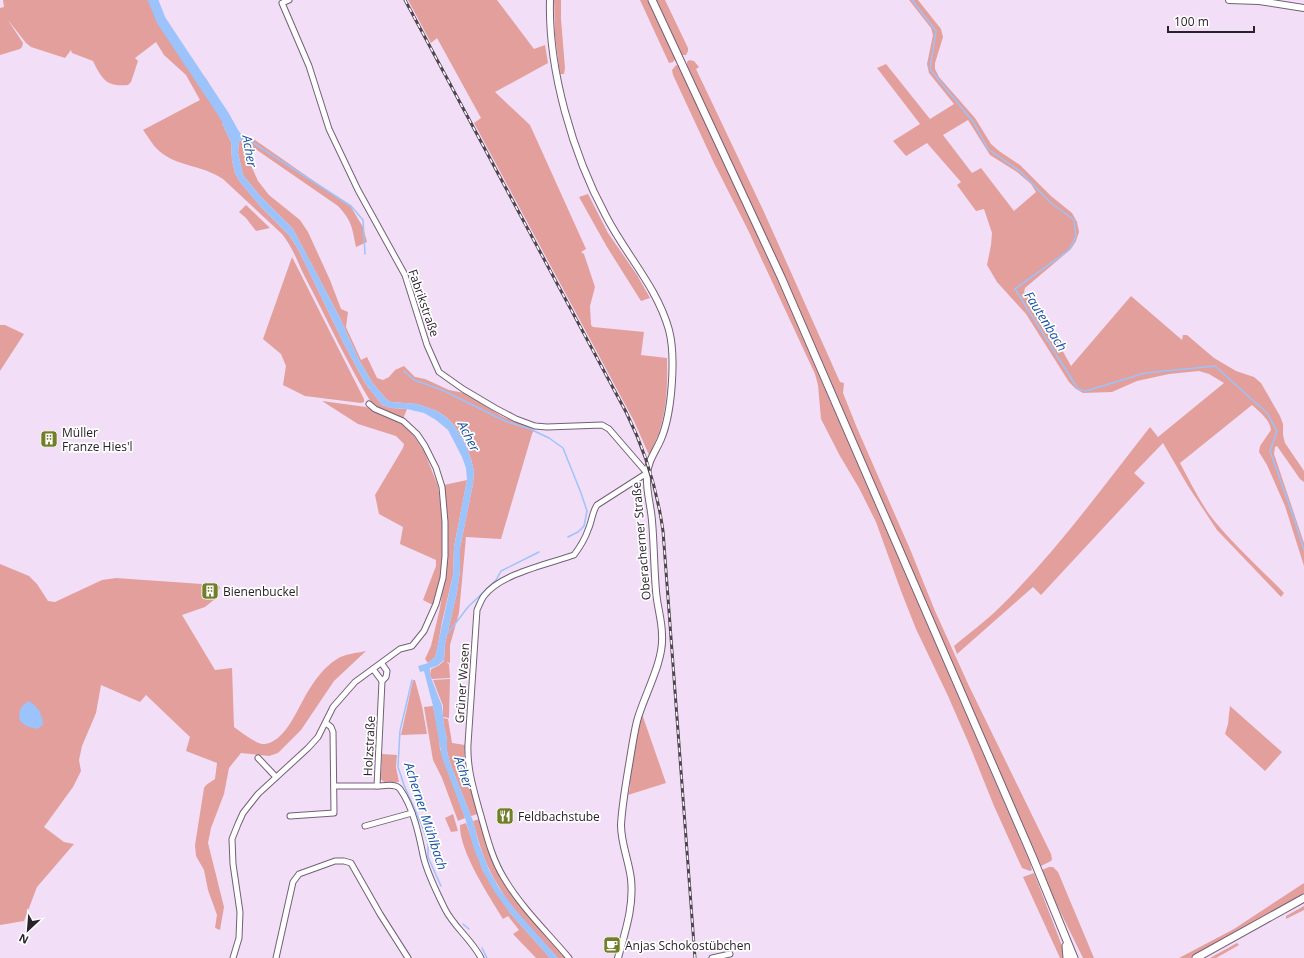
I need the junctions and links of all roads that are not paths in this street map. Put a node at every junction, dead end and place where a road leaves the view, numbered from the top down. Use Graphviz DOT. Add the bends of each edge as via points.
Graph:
graph roads {
  1 [pos="289,0"];
  2 [pos="550,0"];
  3 [pos="652,0"];
  4 [pos="1230,0"];
  5 [pos="1304,8"];
  6 [pos="369,404"];
  7 [pos="647,473"];
  8 [pos="382,664"];
  9 [pos="373,670"];
  10 [pos="382,681"];
  11 [pos="326,724"];
  12 [pos="258,758"];
  13 [pos="276,777"];
  14 [pos="334,786"];
  15 [pos="377,786"];
  16 [pos="412,813"];
  17 [pos="290,816"];
  18 [pos="365,826"];
  19 [pos="1304,898"];
  20 [pos="1062,930"];
  21 [pos="730,954"];
  22 [pos="233,958"];
  23 [pos="276,958"];
  24 [pos="408,958"];
  25 [pos="481,958"];
  26 [pos="569,958"];
  27 [pos="618,958"];
  28 [pos="712,958"];
  29 [pos="1067,958"];
  30 [pos="1074,958"];
  31 [pos="1196,958"];
  1 -- 7 [label="street, Fabrikstraße" via="282,3 309,66 329,129 358,190 405,275 427,345 439,372 495,408 535,426 602,425 610,429"];
  2 -- 7 [label="street, Oberacherner Straße" via="549,19 560,93 586,175 606,216 656,297 669,330 672,359 669,411"];
  3 -- 20 [label="main road" via="782,277"];
  4 -- 5 [label="street" via="1259,1"];
  6 -- 8 [label="street" via="403,421 425,446 442,487 445,522 443,578 436,604 424,631 412,646 400,649"];
  7 -- 26 [label="street, Grüner Wasen" via="597,505 589,529 574,555 518,574 495,585 484,596 477,610 468,759 486,837 503,877 524,906"];
  7 -- 27 [label="street, Oberacherner Straße" via="662,644 658,663 637,721 622,810 622,839 631,878 632,896"];
  8 -- 9 [label="street"];
  8 -- 10 [label="street, Holzstraße" via="387,671"];
  9 -- 10 [label="street"];
  9 -- 11 [label="street" via="355,682 346,692 333,707"];
  10 -- 15 [label="street, Holzstraße"];
  11 -- 13 [label="street" via="308,748"];
  11 -- 14 [label="street" via="333,732"];
  12 -- 13 [label="street"];
  13 -- 22 [label="street" via="243,813 232,839 240,912 239,938"];
  14 -- 15 [label="street"];
  14 -- 17 [label="street" via="334,813"];
  15 -- 16 [label="street, Holzstraße" via="399,788"];
  16 -- 18 [label="street"];
  16 -- 25 [label="street, Holzstraße" via="427,868 446,910"];
  19 -- 31 [label="main road"];
  20 -- 29 [label="main road" via="1068,951"];
  20 -- 30 [label="main road"];
  21 -- 28 [label="street"];
  23 -- 24 [label="street" via="293,882 299,874 335,861 350,863"];
}
